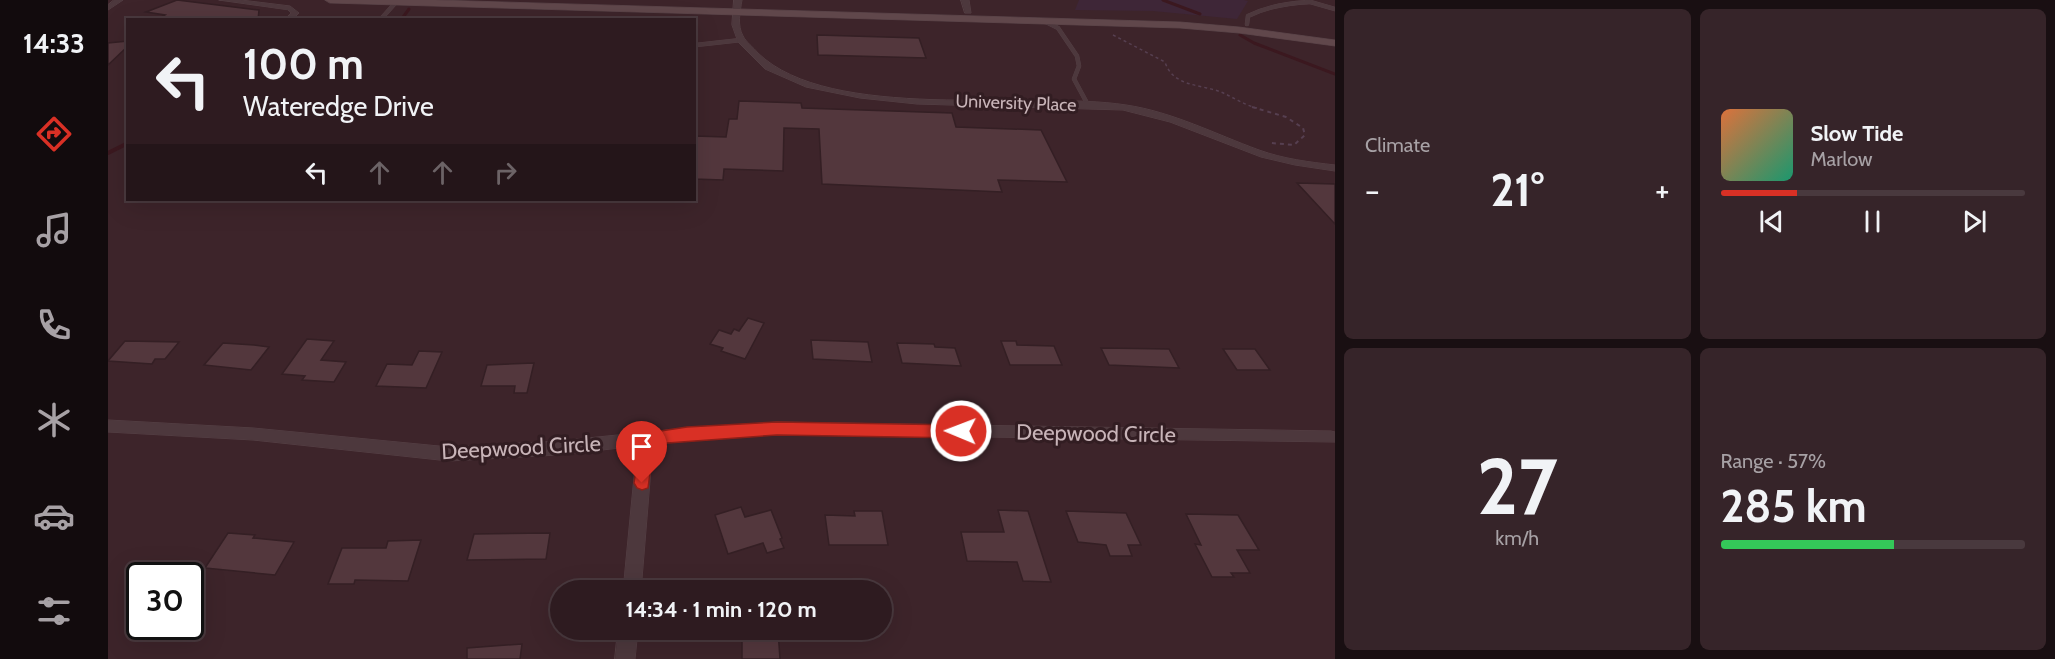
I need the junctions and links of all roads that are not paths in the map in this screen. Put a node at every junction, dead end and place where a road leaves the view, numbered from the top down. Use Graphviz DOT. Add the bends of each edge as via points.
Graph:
graph roads {
  1 [pos="119,0"];
  2 [pos="223,0"];
  3 [pos="330,0"];
  4 [pos="572,0"];
  5 [pos="1304,0"];
  6 [pos="397,1"];
  7 [pos="1310,2"];
  8 [pos="737,5"];
  9 [pos="966,5"];
  10 [pos="108,8"];
  11 [pos="1335,9"];
  12 [pos="289,18"];
  13 [pos="382,18"];
  14 [pos="1061,24"];
  15 [pos="1246,24"];
  16 [pos="1335,36"];
  17 [pos="741,40"];
  18 [pos="1335,43"];
  19 [pos="696,45"];
  20 [pos="1088,105"];
  21 [pos="1335,168"];
  22 [pos="108,426"];
  23 [pos="1331,437"];
  24 [pos="646,439"];
  25 [pos="633,580"];
  26 [pos="627,640"];
  27 [pos="625,659"];
  1 -- 10 [label="street"];
  2 -- 12 [label="street" via="290,8 295,13"];
  3 -- 6 [label="main road"];
  4 -- 8 [label="main road"];
  5 -- 7 [label="lane"];
  6 -- 8 [label="main road"];
  6 -- 13 [label="lane"];
  7 -- 11 [label="lane"];
  7 -- 15 [label="lane" via="1276,3 1248,15"];
  8 -- 9 [label="main road"];
  8 -- 14 [label="main road"];
  8 -- 17 [label="street" via="736,28"];
  9 -- 15 [label="main road"];
  14 -- 18 [label="main road" via="1198,26"];
  14 -- 20 [label="lane" via="1077,56 1079,66 1074,79"];
  15 -- 16 [label="main road"];
  17 -- 19 [label="lane"];
  17 -- 20 [label="street, University Place" via="779,73 820,90 915,100"];
  20 -- 21 [label="street, University Place" via="1162,115 1256,152"];
  22 -- 24 [label="street, Deepwood Circle" via="253,434 449,454"];
  23 -- 24 [label="street, Deepwood Circle" via="777,428"];
  24 -- 25 [label="street"];
  26 -- 27 [label="street"];
}
